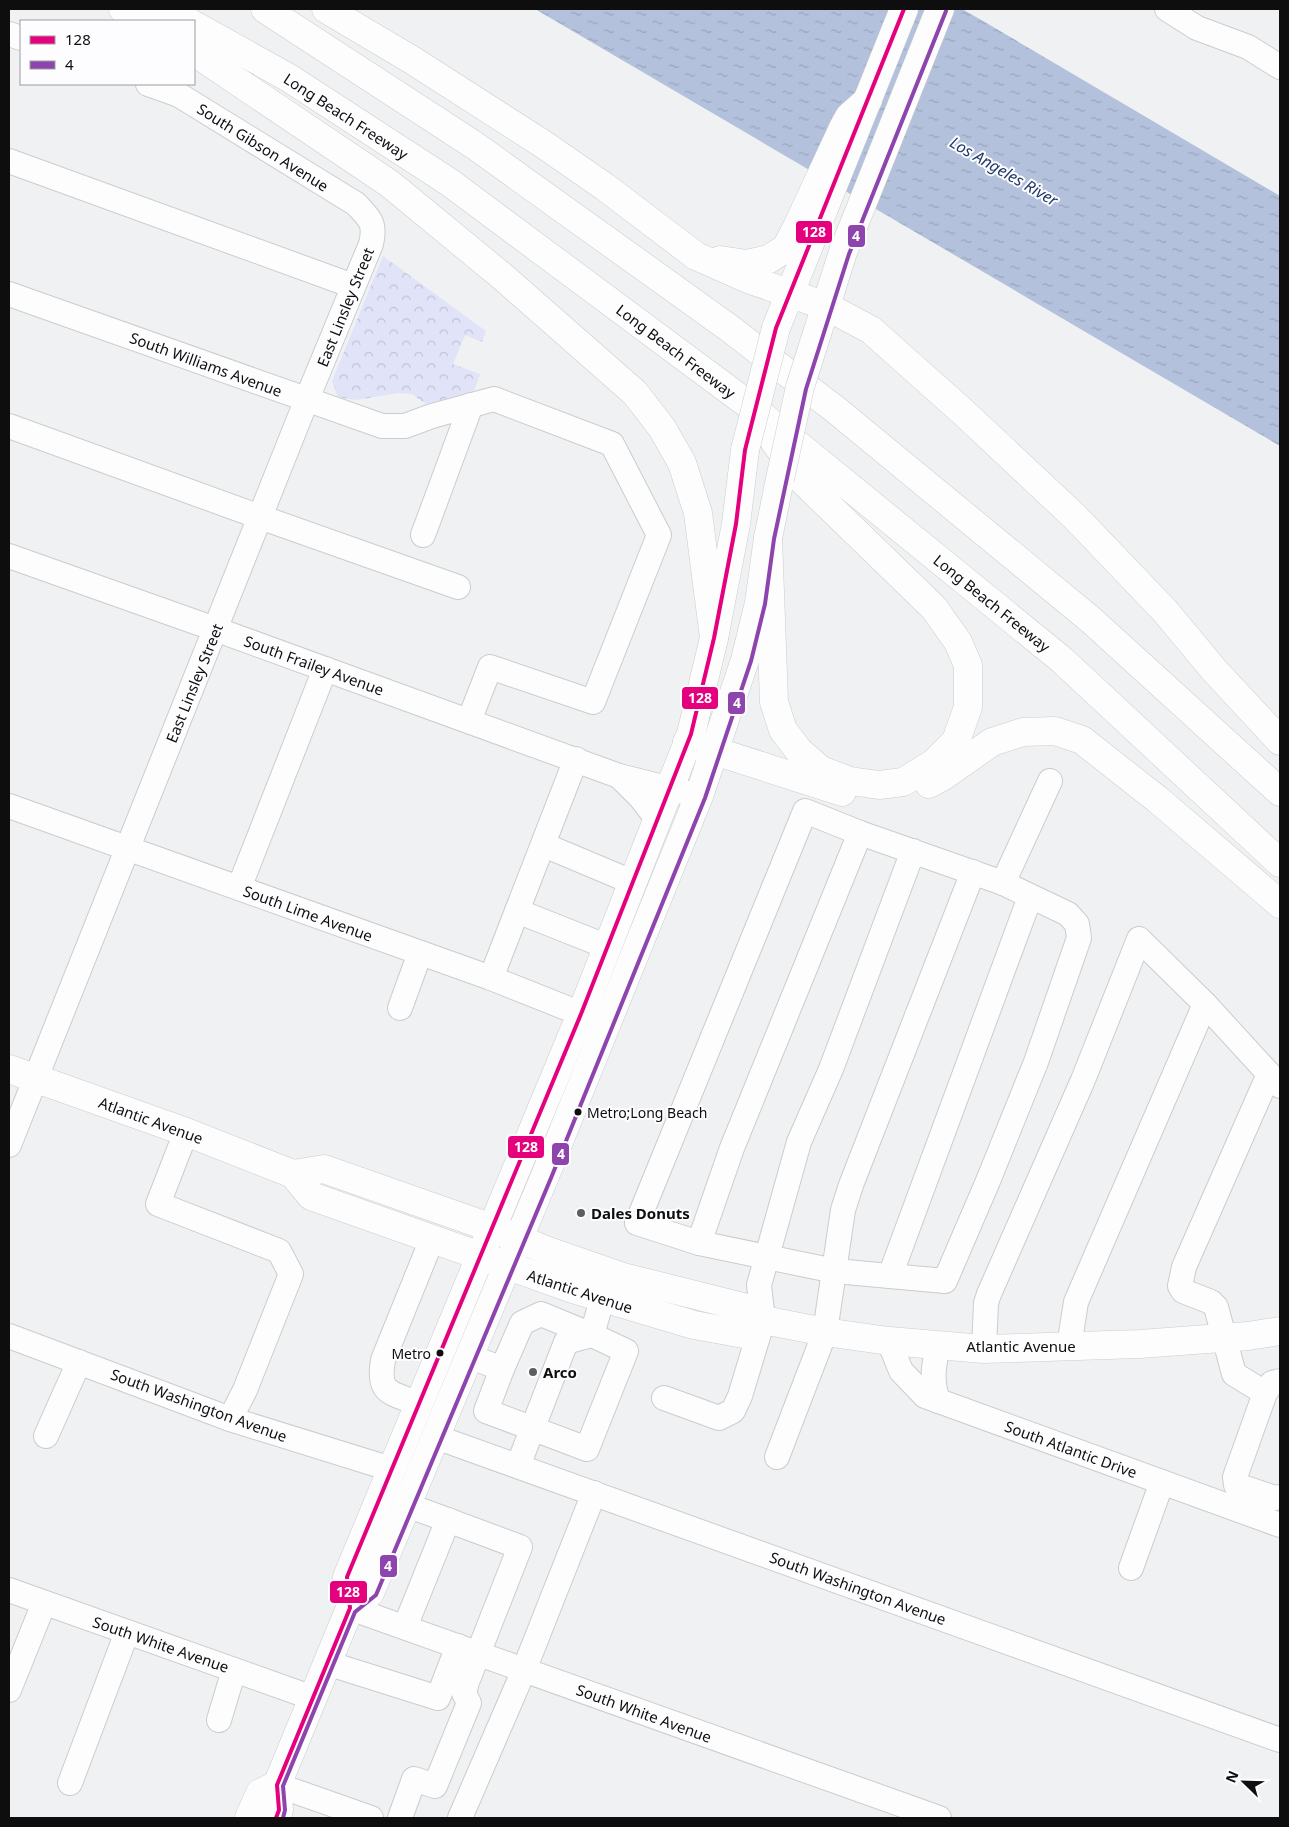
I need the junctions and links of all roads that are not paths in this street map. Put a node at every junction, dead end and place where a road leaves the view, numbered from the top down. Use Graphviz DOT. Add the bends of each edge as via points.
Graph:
graph roads {
  1 [pos="123,9"];
  2 [pos="166,9"];
  3 [pos="265,9"];
  4 [pos="326,9"];
  5 [pos="904,9"];
  6 [pos="940,9"];
  7 [pos="1167,9"];
  8 [pos="143,20"];
  9 [pos="186,20"];
  10 [pos="195,26"];
  11 [pos="195,53"];
  12 [pos="1280,67"];
  13 [pos="151,85"];
  14 [pos="9,162"];
  15 [pos="371,220"];
  16 [pos="806,230"];
  17 [pos="696,256"];
  18 [pos="353,286"];
  19 [pos="9,294"];
  20 [pos="790,294"];
  21 [pos="826,306"];
  22 [pos="307,399"];
  23 [pos="471,405"];
  24 [pos="749,405"];
  25 [pos="9,426"];
  26 [pos="260,517"];
  27 [pos="423,535"];
  28 [pos="768,538"];
  29 [pos="9,556"];
  30 [pos="458,587"];
  31 [pos="215,629"];
  32 [pos="714,638"];
  33 [pos="325,669"];
  34 [pos="469,721"];
  35 [pos="1280,741"];
  36 [pos="687,742"];
  37 [pos="714,752"];
  38 [pos="576,760"];
  39 [pos="619,776"];
  40 [pos="1050,781"];
  41 [pos="669,788"];
  42 [pos="1280,792"];
  43 [pos="699,796"];
  44 [pos="9,806"];
  45 [pos="657,819"];
  46 [pos="860,833"];
  47 [pos="544,845"];
  48 [pos="128,848"];
  49 [pos="913,851"];
  50 [pos="1280,863"];
  51 [pos="974,872"];
  52 [pos="632,882"];
  53 [pos="1003,883"];
  54 [pos="239,888"];
  55 [pos="1030,897"];
  56 [pos="1280,904"];
  57 [pos="517,910"];
  58 [pos="608,947"];
  59 [pos="420,953"];
  60 [pos="490,978"];
  61 [pos="1204,1004"];
  62 [pos="400,1008"];
  63 [pos="581,1014"];
  64 [pos="606,1024"];
  65 [pos="9,1069"];
  66 [pos="36,1079"];
  67 [pos="1274,1080"];
  68 [pos="186,1132"];
  69 [pos="9,1144"];
  70 [pos="293,1174"];
  71 [pos="492,1228"];
  72 [pos="519,1238"];
  73 [pos="432,1239"];
  74 [pos="699,1244"];
  75 [pos="481,1256"];
  76 [pos="766,1258"];
  77 [pos="507,1266"];
  78 [pos="835,1272"];
  79 [pos="890,1276"];
  80 [pos="602,1299"];
  81 [pos="763,1320"];
  82 [pos="1280,1331"];
  83 [pos="825,1332"];
  84 [pos="592,1335"];
  85 [pos="9,1336"];
  86 [pos="1225,1338"];
  87 [pos="889,1341"];
  88 [pos="939,1345"];
  89 [pos="1069,1346"];
  90 [pos="984,1349"];
  91 [pos="469,1356"];
  92 [pos="79,1362"];
  93 [pos="502,1369"];
  94 [pos="1272,1387"];
  95 [pos="664,1398"];
  96 [pos="938,1401"];
  97 [pos="419,1404"];
  98 [pos="230,1419"];
  99 [pos="532,1430"];
  100 [pos="46,1436"];
  101 [pos="436,1437"];
  102 [pos="777,1457"];
  103 [pos="518,1466"];
  104 [pos="391,1469"];
  105 [pos="1162,1482"];
  106 [pos="594,1493"];
  107 [pos="1280,1497"];
  108 [pos="407,1505"];
  109 [pos="448,1520"];
  110 [pos="1280,1525"];
  111 [pos="1132,1568"];
  112 [pos="9,1590"];
  113 [pos="44,1603"];
  114 [pos="350,1608"];
  115 [pos="405,1627"];
  116 [pos="127,1632"];
  117 [pos="468,1650"];
  118 [pos="327,1663"];
  119 [pos="234,1670"];
  120 [pos="524,1670"];
  121 [pos="9,1690"];
  122 [pos="313,1698"];
  123 [pos="219,1720"];
  124 [pos="1280,1740"];
  125 [pos="70,1783"];
  126 [pos="277,1785"];
  127 [pos="250,1818"];
  128 [pos="276,1818"];
  129 [pos="371,1818"];
  130 [pos="400,1818"];
  131 [pos="460,1818"];
  132 [pos="939,1818"];
  1 -- 8 [label="main road"];
  2 -- 9 [label="main road"];
  3 -- 42 [label="main road" via="474,145 729,328 836,410 1091,620"];
  4 -- 17 [label="main road" via="543,144 606,187"];
  5 -- 16 [label="main road" via="868,100 844,126"];
  6 -- 21 [label="main road" via="843,252"];
  7 -- 12 [label="street" via="1197,28 1248,47"];
  10 -- 24 [label="main road, Long Beach Freeway" via="289,78 449,182"];
  11 -- 32 [label="main road" via="390,184 503,277 635,393 662,428 682,463 698,513"];
  13 -- 15 [label="street, South Gibson Avenue" via="179,95 356,204"];
  14 -- 18 [label="street"];
  15 -- 18 [label="street, East Linsley Street" via="374,232 371,244"];
  16 -- 17 [label="main road" via="770,259 748,264"];
  16 -- 20 [label="main road"];
  17 -- 20 [label="main road"];
  18 -- 22 [label="street, East Linsley Street"];
  19 -- 22 [label="street, South Williams Avenue"];
  20 -- 21 [label="main road"];
  20 -- 32 [label="main road, bridge" via="776,328 745,450 736,524"];
  21 -- 28 [label="main road, bridge" via="800,387"];
  21 -- 35 [label="main road" via="871,330 1075,516 1165,611"];
  22 -- 23 [label="street, South Williams Avenue" via="382,426 405,426"];
  22 -- 26 [label="street, East Linsley Street"];
  23 -- 27 [label="street"];
  23 -- 34 [label="street, South Williams Avenue" via="494,399 612,444 659,535 593,702 490,667"];
  24 -- 28 [label="main road" via="801,479 934,608 958,642 968,665 968,707 956,741 934,764 903,782 879,785 850,781 821,770 800,751 784,730 774,702"];
  24 -- 50 [label="main road, Long Beach Freeway" via="1062,660"];
  25 -- 26 [label="street"];
  26 -- 30 [label="street"];
  26 -- 31 [label="street, East Linsley Street"];
  28 -- 37 [label="main road" via="759,603 745,660"];
  29 -- 31 [label="street, South Frailey Avenue"];
  31 -- 33 [label="street, South Frailey Avenue"];
  31 -- 48 [label="street, East Linsley Street"];
  32 -- 36 [label="main road"];
  33 -- 34 [label="street, South Frailey Avenue"];
  33 -- 54 [label="street"];
  34 -- 38 [label="street, South Frailey Avenue"];
  36 -- 37 [label="main road"];
  36 -- 41 [label="main road"];
  37 -- 43 [label="main road"];
  37 -- 56 [label="main road" via="829,789 885,799 911,793 942,777 992,742 1023,732 1055,731 1082,740 1106,758"];
  38 -- 39 [label="street, South Frailey Avenue"];
  38 -- 47 [label="street"];
  39 -- 41 [label="street, South Frailey Avenue"];
  39 -- 45 [label="street, South Frailey Avenue" via="642,798"];
  40 -- 53 [label="street"];
  41 -- 43 [label="street, South Frailey Avenue"];
  41 -- 45 [label="main road"];
  43 -- 64 [label="main road"];
  44 -- 48 [label="street, South Lime Avenue"];
  45 -- 52 [label="main road"];
  46 -- 49 [label="street"];
  46 -- 74 [label="street" via="732,1148"];
  46 -- 74 [label="street" via="805,811 637,1223"];
  47 -- 52 [label="street"];
  47 -- 57 [label="street"];
  48 -- 54 [label="street, South Lime Avenue"];
  48 -- 66 [label="street, East Linsley Street"];
  49 -- 51 [label="street"];
  49 -- 76 [label="street" via="831,1069 799,1142"];
  51 -- 53 [label="street"];
  51 -- 78 [label="street" via="851,1185 843,1210"];
  52 -- 58 [label="main road"];
  53 -- 55 [label="street"];
  54 -- 59 [label="street, South Lime Avenue"];
  55 -- 79 [label="street"];
  55 -- 79 [label="street" via="1068,914 1076,924 1079,938 1036,1062 945,1281"];
  57 -- 58 [label="street"];
  57 -- 60 [label="street"];
  58 -- 63 [label="main road"];
  59 -- 60 [label="street, South Lime Avenue"];
  59 -- 62 [label="street"];
  60 -- 63 [label="street, South Lime Avenue"];
  61 -- 67 [label="street"];
  61 -- 89 [label="street" via="1076,1302"];
  61 -- 90 [label="street" via="1139,939 1083,1080 989,1294"];
  63 -- 64 [label="street, South Lime Avenue"];
  63 -- 71 [label="main road"];
  64 -- 72 [label="main road"];
  65 -- 66 [label="main road, Atlantic Avenue"];
  66 -- 68 [label="main road, Atlantic Avenue"];
  66 -- 69 [label="street, East Linsley Street"];
  67 -- 86 [label="street" via="1184,1267 1180,1286 1182,1291 1216,1307"];
  68 -- 70 [label="main road, Atlantic Avenue"];
  68 -- 98 [label="street" via="158,1204 279,1251 292,1274"];
  70 -- 71 [label="main road, Atlantic Avenue" via="324,1169"];
  70 -- 73 [label="main road, Atlantic Avenue" via="311,1196"];
  71 -- 72 [label="main road, Atlantic Avenue"];
  71 -- 75 [label="main road"];
  72 -- 77 [label="main road"];
  72 -- 81 [label="main road, Atlantic Avenue" via="623,1278 747,1308"];
  73 -- 75 [label="main road, Atlantic Avenue"];
  73 -- 97 [label="street" via="380,1374 382,1385 389,1391"];
  74 -- 76 [label="street"];
  75 -- 77 [label="main road, Atlantic Avenue"];
  75 -- 97 [label="main road"];
  76 -- 78 [label="street"];
  76 -- 81 [label="street" via="759,1285"];
  77 -- 80 [label="main road, Atlantic Avenue"];
  77 -- 91 [label="main road"];
  78 -- 79 [label="street"];
  78 -- 83 [label="street"];
  80 -- 81 [label="main road, Atlantic Avenue" via="694,1325 744,1334 754,1330"];
  80 -- 84 [label="street"];
  81 -- 83 [label="main road, Atlantic Avenue"];
  81 -- 95 [label="street" via="733,1411 718,1418"];
  82 -- 86 [label="main road, Atlantic Avenue"];
  83 -- 87 [label="main road, Atlantic Avenue"];
  83 -- 102 [label="street"];
  84 -- 93 [label="street" via="541,1314 522,1323"];
  84 -- 99 [label="street" via="566,1342"];
  84 -- 99 [label="street" via="626,1351 586,1449"];
  85 -- 92 [label="street, South Washington Avenue"];
  86 -- 89 [label="main road, Atlantic Avenue"];
  86 -- 94 [label="street" via="1234,1374"];
  87 -- 88 [label="main road, Atlantic Avenue"];
  87 -- 96 [label="street, South Atlantic Drive" via="901,1371 925,1396"];
  88 -- 90 [label="main road, Atlantic Avenue"];
  88 -- 96 [label="street" via="933,1362 933,1387"];
  89 -- 90 [label="main road, Atlantic Avenue"];
  91 -- 93 [label="street"];
  91 -- 101 [label="main road"];
  92 -- 98 [label="street, South Washington Avenue"];
  92 -- 100 [label="street"];
  93 -- 99 [label="street" via="486,1411"];
  94 -- 107 [label="street" via="1235,1478 1236,1485"];
  96 -- 105 [label="street, South Atlantic Drive"];
  97 -- 104 [label="main road"];
  98 -- 104 [label="street, South Washington Avenue"];
  99 -- 103 [label="street"];
  101 -- 103 [label="street, South Washington Avenue"];
  101 -- 108 [label="main road"];
  103 -- 106 [label="street, South Washington Avenue"];
  104 -- 114 [label="main road" via="347,1577"];
  105 -- 110 [label="street, South Atlantic Drive"];
  105 -- 111 [label="street"];
  106 -- 120 [label="street"];
  106 -- 124 [label="street, South Washington Avenue"];
  108 -- 109 [label="street"];
  108 -- 114 [label="main road" via="370,1593"];
  109 -- 115 [label="street"];
  109 -- 117 [label="street" via="520,1547"];
  112 -- 113 [label="street, South White Avenue"];
  113 -- 116 [label="street, South White Avenue"];
  113 -- 121 [label="street"];
  114 -- 115 [label="street, South White Avenue"];
  114 -- 118 [label="main road"];
  115 -- 117 [label="street, South White Avenue"];
  116 -- 119 [label="street, South White Avenue"];
  116 -- 125 [label="street"];
  117 -- 118 [label="street" via="438,1698"];
  117 -- 120 [label="street, South White Avenue"];
  117 -- 130 [label="street" via="464,1694 469,1703 435,1786 414,1779"];
  118 -- 122 [label="main road"];
  119 -- 122 [label="street, South White Avenue"];
  119 -- 123 [label="street"];
  120 -- 131 [label="street"];
  120 -- 132 [label="street, South White Avenue"];
  122 -- 126 [label="main road"];
  126 -- 127 [label="main road" via="260,1793"];
  126 -- 128 [label="main road" via="279,1810"];
  126 -- 129 [label="street"];
}
